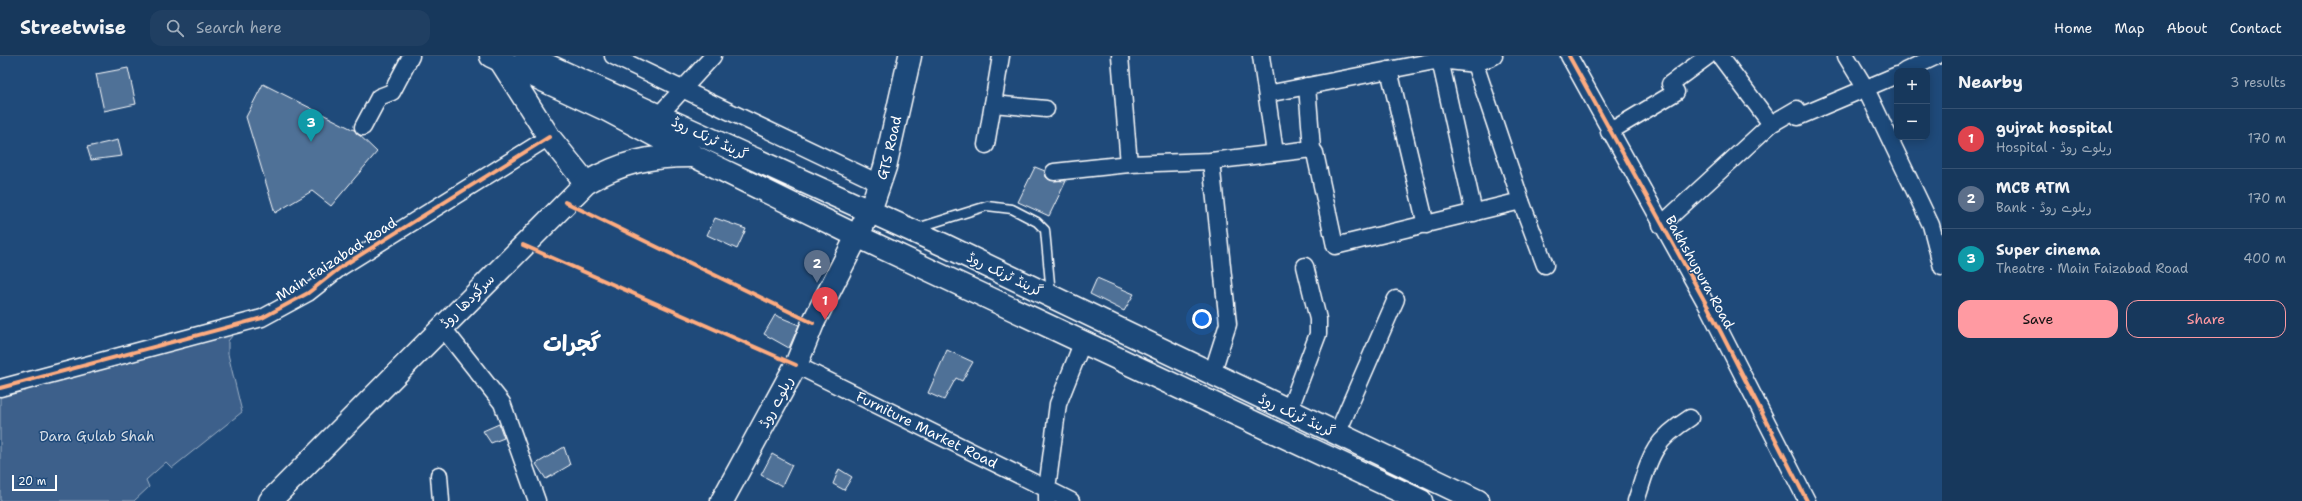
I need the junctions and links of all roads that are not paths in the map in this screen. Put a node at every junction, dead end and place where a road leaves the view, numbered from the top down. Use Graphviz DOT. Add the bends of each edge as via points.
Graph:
graph roads {
  1 [pos="411,56"];
  2 [pos="528,56"];
  3 [pos="613,56"];
  4 [pos="713,56"];
  5 [pos="910,56"];
  6 [pos="1001,56"];
  7 [pos="1120,56"];
  8 [pos="1262,56"];
  9 [pos="1494,56"];
  10 [pos="1569,56"];
  11 [pos="1708,56"];
  12 [pos="1720,56"];
  13 [pos="1846,56"];
  14 [pos="1937,56"];
  15 [pos="496,58"];
  16 [pos="1440,58"];
  17 [pos="1475,64"];
  18 [pos="1911,68"];
  19 [pos="1389,70"];
  20 [pos="1894,76"];
  21 [pos="1307,86"];
  22 [pos="682,89"];
  23 [pos="1866,89"];
  24 [pos="1267,94"];
  25 [pos="993,104"];
  26 [pos="1046,109"];
  27 [pos="659,115"];
  28 [pos="1771,124"];
  29 [pos="363,127"];
  30 [pos="1610,132"];
  31 [pos="549,137"];
  32 [pos="986,145"];
  33 [pos="1312,149"];
  34 [pos="1275,153"];
  35 [pos="694,156"];
  36 [pos="1211,161"];
  37 [pos="1128,164"];
  38 [pos="1054,172"];
  39 [pos="586,183"];
  40 [pos="881,184"];
  41 [pos="1521,201"];
  42 [pos="870,211"];
  43 [pos="1474,213"];
  44 [pos="1426,225"];
  45 [pos="1661,225"];
  46 [pos="911,230"];
  47 [pos="857,236"];
  48 [pos="1545,265"];
  49 [pos="1305,266"];
  50 [pos="1942,267"];
  51 [pos="1051,297"];
  52 [pos="1396,299"];
  53 [pos="442,327"];
  54 [pos="1083,341"];
  55 [pos="796,365"];
  56 [pos="1212,374"];
  57 [pos="0,388"];
  58 [pos="1289,411"];
  59 [pos="1690,418"];
  60 [pos="1337,434"];
  61 [pos="439,475"];
  62 [pos="1047,495"];
  63 [pos="1464,498"];
  64 [pos="270,501"];
  65 [pos="441,501"];
  66 [pos="537,501"];
  67 [pos="722,501"];
  68 [pos="1071,501"];
  69 [pos="1421,501"];
  70 [pos="1636,501"];
  71 [pos="1807,501"];
  1 -- 29 [label="street" via="392,92 379,97"];
  2 -- 27 [label="main road, گرینڈ ٹرنک روڈ"];
  3 -- 22 [label="street"];
  4 -- 22 [label="street"];
  5 -- 40 [label="main road, GTS Road"];
  6 -- 25 [label="street"];
  7 -- 37 [label="street"];
  8 -- 24 [label="street"];
  9 -- 17 [label="street"];
  10 -- 30 [label="street, Bakhshupura Road"];
  11 -- 30 [label="street" via="1670,84 1676,92"];
  12 -- 28 [label="street"];
  13 -- 23 [label="street"];
  14 -- 18 [label="street"];
  15 -- 31 [label="main road"];
  15 -- 35 [label="main road, گرینڈ ٹرنک روڈ" via="607,110"];
  16 -- 17 [label="street"];
  16 -- 19 [label="street"];
  16 -- 43 [label="street"];
  17 -- 41 [label="street"];
  19 -- 21 [label="street"];
  19 -- 44 [label="street"];
  20 -- 23 [label="street"];
  21 -- 24 [label="street"];
  21 -- 33 [label="street"];
  22 -- 27 [label="street"];
  22 -- 40 [label="street"];
  23 -- 28 [label="street" via="1798,116 1797,109"];
  23 -- 50 [label="street" via="1931,225"];
  24 -- 34 [label="street"];
  25 -- 26 [label="street"];
  25 -- 32 [label="street"];
  27 -- 42 [label="main road, گرینڈ ٹرنک روڈ"];
  28 -- 45 [label="street"];
  30 -- 45 [label="street, Bakhshupura Road"];
  31 -- 39 [label="main road"];
  31 -- 57 [label="street, Main Faizabad Road" via="341,267 308,293 262,318"];
  33 -- 34 [label="street"];
  33 -- 44 [label="street" via="1335,246"];
  34 -- 36 [label="street"];
  35 -- 39 [label="main road, سرگودھا روڈ" via="663,156 621,165"];
  35 -- 47 [label="main road, گرینڈ ٹرنک روڈ"];
  36 -- 37 [label="street"];
  36 -- 56 [label="street" via="1228,324"];
  37 -- 38 [label="street"];
  39 -- 53 [label="main road, سرگودھا روڈ"];
  40 -- 42 [label="main road, GTS Road"];
  41 -- 43 [label="street"];
  41 -- 48 [label="street"];
  42 -- 46 [label="main road, گرینڈ ٹرنک روڈ"];
  42 -- 47 [label="main road, GTS Road"];
  43 -- 44 [label="street"];
  45 -- 71 [label="street, Bakhshupura Road" via="1709,309"];
  46 -- 51 [label="main road, گرینڈ ٹرنک روڈ"];
  46 -- 51 [label="lane" via="987,206 1012,209 1037,222 1045,230"];
  47 -- 54 [label="main road, گرینڈ ٹرنک روڈ"];
  47 -- 55 [label="main road, ریلوے روڈ" via="813,323"];
  49 -- 58 [label="street" via="1318,319 1318,334"];
  51 -- 56 [label="main road, گرینڈ ٹرنک روڈ"];
  52 -- 60 [label="street"];
  53 -- 64 [label="main road, سرگودھا روڈ"];
  53 -- 66 [label="street" via="502,403"];
  54 -- 62 [label="street" via="1058,404"];
  54 -- 69 [label="main road, گرینڈ ٹرنک روڈ"];
  55 -- 62 [label="street, Furniture Market Road"];
  55 -- 67 [label="main road, ریلوے روڈ"];
  56 -- 58 [label="main road, گرینڈ ٹرنک روڈ"];
  58 -- 60 [label="main road, گرینڈ ٹرنک روڈ"];
  59 -- 70 [label="street" via="1674,428 1651,453"];
  60 -- 63 [label="main road, گرینڈ ٹرنک روڈ"];
  61 -- 65 [label="street"];
  62 -- 68 [label="street, Furniture Market Road"];
}
